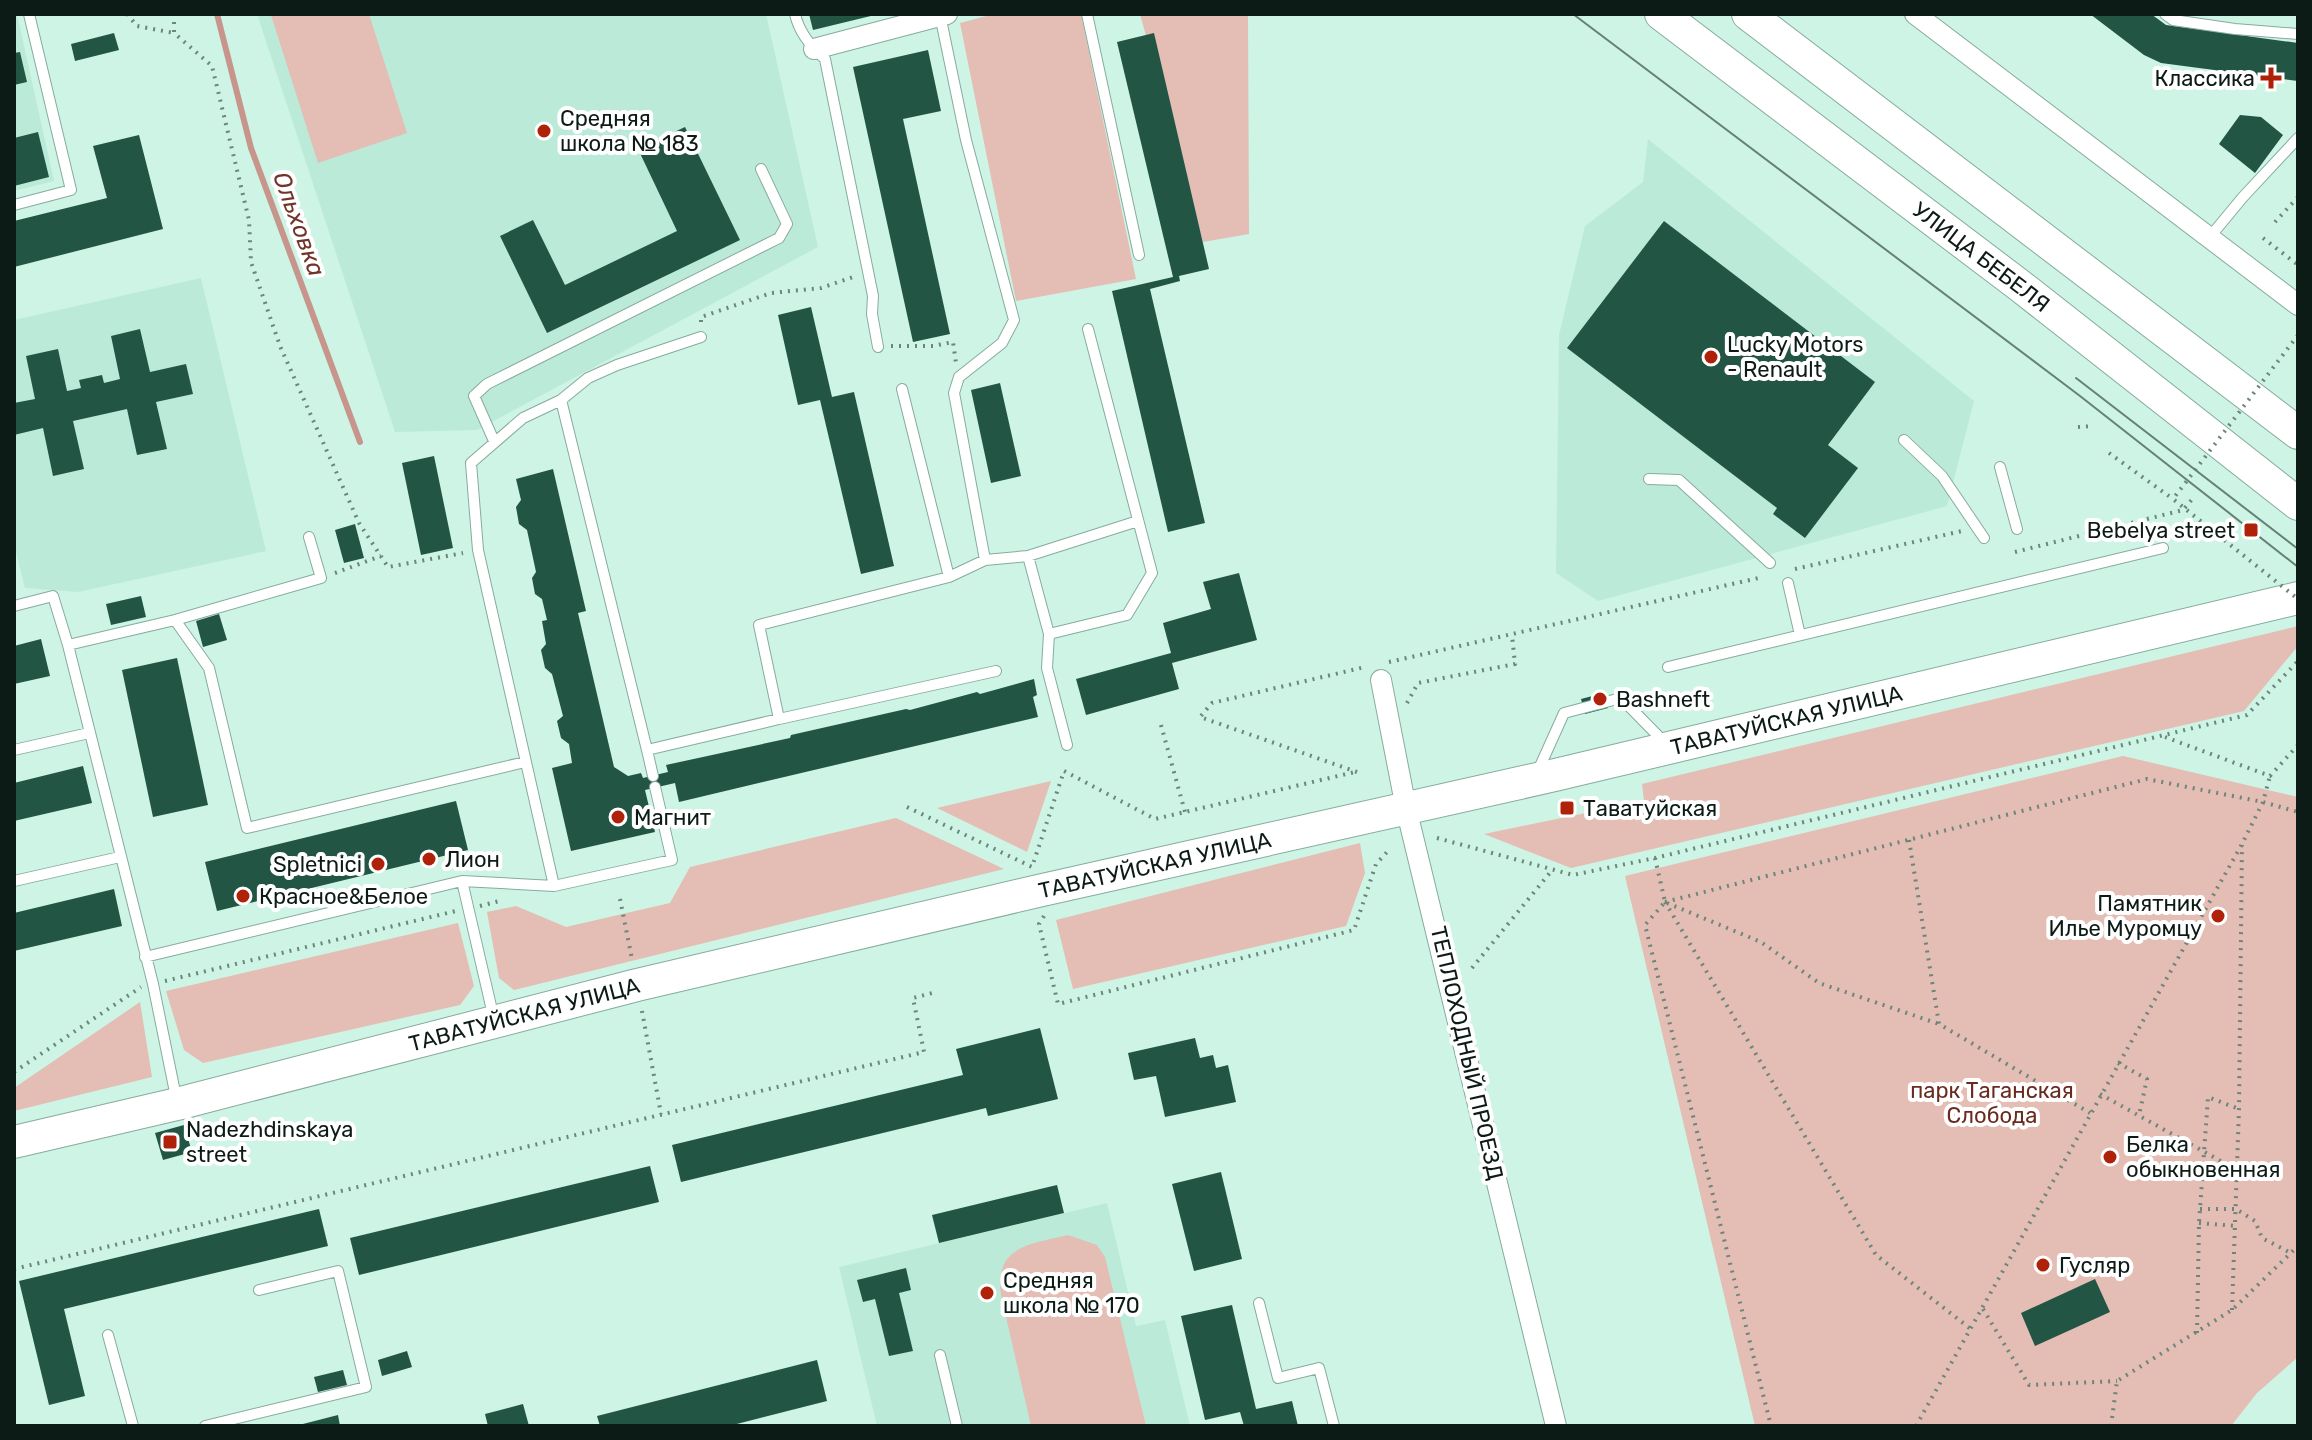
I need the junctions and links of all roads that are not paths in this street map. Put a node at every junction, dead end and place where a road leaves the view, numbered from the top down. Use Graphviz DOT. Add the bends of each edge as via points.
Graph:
graph roads {
  1 [pos="29,14"];
  2 [pos="795,14"];
  3 [pos="947,14"];
  4 [pos="1087,14"];
  5 [pos="1661,14"];
  6 [pos="1748,14"];
  7 [pos="1915,14"];
  8 [pos="2165,14"];
  9 [pos="940,15"];
  10 [pos="2298,34"];
  11 [pos="814,49"];
  12 [pos="2298,138"];
  13 [pos="761,169"];
  14 [pos="14,205"];
  15 [pos="2209,238"];
  16 [pos="1139,255"];
  17 [pos="2298,305"];
  18 [pos="1088,329"];
  19 [pos="701,337"];
  20 [pos="878,347"];
  21 [pos="902,389"];
  22 [pos="561,400"];
  23 [pos="2298,433"];
  24 [pos="1904,440"];
  25 [pos="494,441"];
  26 [pos="2000,467"];
  27 [pos="1649,479"];
  28 [pos="2298,504"];
  29 [pos="1138,521"];
  30 [pos="2017,529"];
  31 [pos="1981,533"];
  32 [pos="309,537"];
  33 [pos="2163,548"];
  34 [pos="1028,556"];
  35 [pos="985,560"];
  36 [pos="1771,569"];
  37 [pos="949,577"];
  38 [pos="1788,577"];
  39 [pos="2298,598"];
  40 [pos="14,606"];
  41 [pos="175,620"];
  42 [pos="1049,634"];
  43 [pos="1800,635"];
  44 [pos="68,645"];
  45 [pos="1668,667"];
  46 [pos="1377,670"];
  47 [pos="996,671"];
  48 [pos="779,719"];
  49 [pos="89,733"];
  50 [pos="1067,745"];
  51 [pos="1670,748"];
  52 [pos="14,750"];
  53 [pos="647,750"];
  54 [pos="525,762"];
  55 [pos="1534,780"];
  56 [pos="1406,808"];
  57 [pos="120,857"];
  58 [pos="14,881"];
  59 [pos="462,881"];
  60 [pos="554,886"];
  61 [pos="145,957"];
  62 [pos="494,1021"];
  63 [pos="177,1104"];
  64 [pos="14,1142"];
  65 [pos="259,1290"];
  66 [pos="1259,1303"];
  67 [pos="108,1335"];
  68 [pos="940,1355"];
  69 [pos="133,1426"];
  70 [pos="205,1426"];
  71 [pos="957,1426"];
  72 [pos="1334,1426"];
  73 [pos="1556,1426"];
  1 -- 14 [label="lane" via="71,190"];
  2 -- 11 [label="lane"];
  3 -- 9 [label="street"];
  4 -- 16 [label="lane"];
  5 -- 28 [label="main road, УЛИЦА БЕБЕЛЯ"];
  6 -- 23 [label="main road"];
  7 -- 15 [label="street"];
  8 -- 10 [label="lane" via="2173,20"];
  9 -- 11 [label="street"];
  9 -- 35 [label="lane" via="966,140 1014,320 1002,343 959,377 954,393"];
  11 -- 20 [label="lane" via="825,59 869,272"];
  12 -- 15 [label="lane"];
  13 -- 25 [label="lane" via="787,224 779,238 487,384 474,396"];
  15 -- 17 [label="street"];
  18 -- 29 [label="lane"];
  19 -- 22 [label="lane" via="588,378"];
  21 -- 37 [label="lane"];
  22 -- 25 [label="lane" via="523,418"];
  22 -- 53 [label="lane"];
  24 -- 31 [label="lane" via="1942,476"];
  25 -- 54 [label="lane" via="471,463 478,550"];
  26 -- 30 [label="lane"];
  27 -- 36 [label="lane" via="1679,480"];
  29 -- 34 [label="lane"];
  29 -- 42 [label="lane" via="1152,573 1127,615"];
  32 -- 41 [label="lane" via="321,578"];
  33 -- 43 [label="lane"];
  34 -- 35 [label="lane"];
  34 -- 42 [label="lane"];
  35 -- 37 [label="lane"];
  37 -- 48 [label="lane" via="759,625"];
  38 -- 43 [label="lane"];
  39 -- 51 [label="main road, ТАВАТУЙСКАЯ УЛИЦА"];
  40 -- 44 [label="lane" via="53,596"];
  41 -- 44 [label="lane"];
  41 -- 54 [label="lane" via="209,668 247,828"];
  42 -- 50 [label="lane" via="1047,668"];
  43 -- 45 [label="lane"];
  44 -- 49 [label="lane"];
  46 -- 56 [label="street, ТЕПЛОХОДНЫЙ ПРОЕЗД"];
  47 -- 48 [label="lane"];
  48 -- 53 [label="lane"];
  49 -- 52 [label="lane"];
  49 -- 57 [label="lane"];
  51 -- 55 [label="main road, ТАВАТУЙСКАЯ УЛИЦА"];
  51 -- 55 [label="lane" via="1621,698 1564,713"];
  53 -- 60 [label="lane" via="672,860"];
  54 -- 60 [label="lane"];
  55 -- 56 [label="main road, ТАВАТУЙСКАЯ УЛИЦА"];
  56 -- 62 [label="main road, ТАВАТУЙСКАЯ УЛИЦА"];
  56 -- 73 [label="street, ТЕПЛОХОДНЫЙ ПРОЕЗД"];
  57 -- 58 [label="lane"];
  57 -- 61 [label="lane"];
  59 -- 60 [label="lane"];
  59 -- 61 [label="lane"];
  59 -- 62 [label="lane"];
  61 -- 63 [label="lane"];
  62 -- 63 [label="main road, ТАВАТУЙСКАЯ УЛИЦА"];
  63 -- 64 [label="main road, ТАВАТУЙСКАЯ УЛИЦА"];
  65 -- 70 [label="lane" via="338,1271 366,1387"];
  66 -- 72 [label="lane" via="1278,1378 1319,1368"];
  67 -- 69 [label="lane"];
  68 -- 71 [label="lane"];
}
